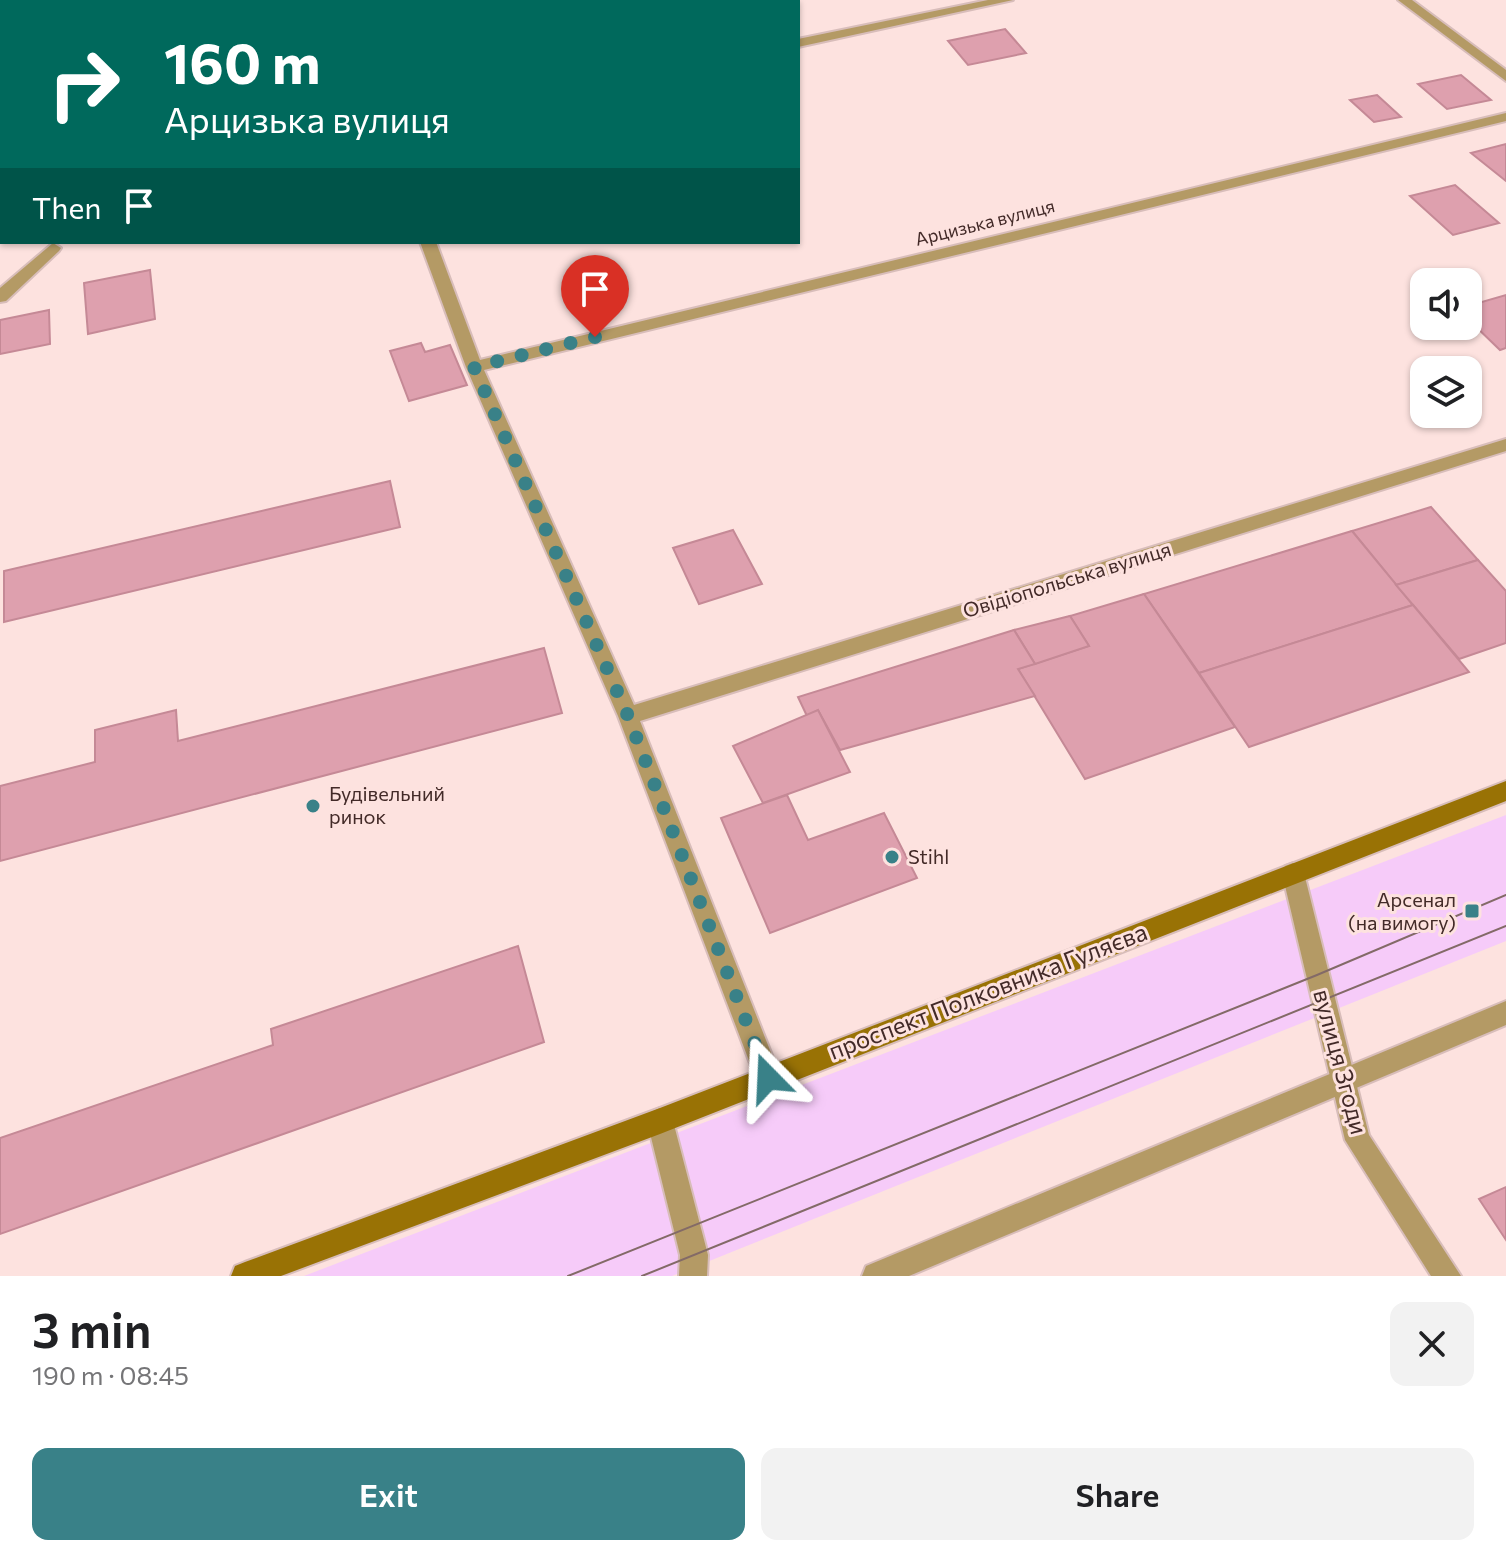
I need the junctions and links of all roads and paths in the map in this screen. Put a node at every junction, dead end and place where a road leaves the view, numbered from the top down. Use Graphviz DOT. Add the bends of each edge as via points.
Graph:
graph roads {
  1 [pos="1007,0"];
  2 [pos="1404,0"];
  3 [pos="800,43"];
  4 [pos="1506,77"];
  5 [pos="1506,117"];
  6 [pos="429,244"];
  7 [pos="53,248"];
  8 [pos="0,297"];
  9 [pos="474,367"];
  10 [pos="1506,445"];
  11 [pos="628,716"];
  12 [pos="1506,791"];
  13 [pos="1293,873"];
  14 [pos="1506,1013"];
  15 [pos="768,1078"];
  16 [pos="1343,1082"];
  17 [pos="660,1121"];
  18 [pos="245,1276"];
  19 [pos="693,1276"];
  20 [pos="876,1276"];
  21 [pos="1447,1276"];
  1 -- 3 [label="street"];
  2 -- 4 [label="street"];
  5 -- 9 [label="street, Арцизька вулиця"];
  6 -- 9 [label="street"];
  7 -- 8 [label="street"];
  9 -- 11 [label="street"];
  10 -- 11 [label="street, Овідіопольська вулиця"];
  11 -- 15 [label="street"];
  12 -- 13 [label="main road, проспект Полковника Гуляєва"];
  13 -- 15 [label="main road, проспект Полковника Гуляєва"];
  13 -- 16 [label="street, вулиця Згоди"];
  14 -- 16 [label="street"];
  15 -- 17 [label="main road, проспект Полковника Гуляєва"];
  16 -- 20 [label="street"];
  16 -- 21 [label="street, вулиця Згоди" via="1358,1140"];
  17 -- 18 [label="main road, проспект Полковника Гуляєва"];
  17 -- 19 [label="street" via="694,1255"];
}
